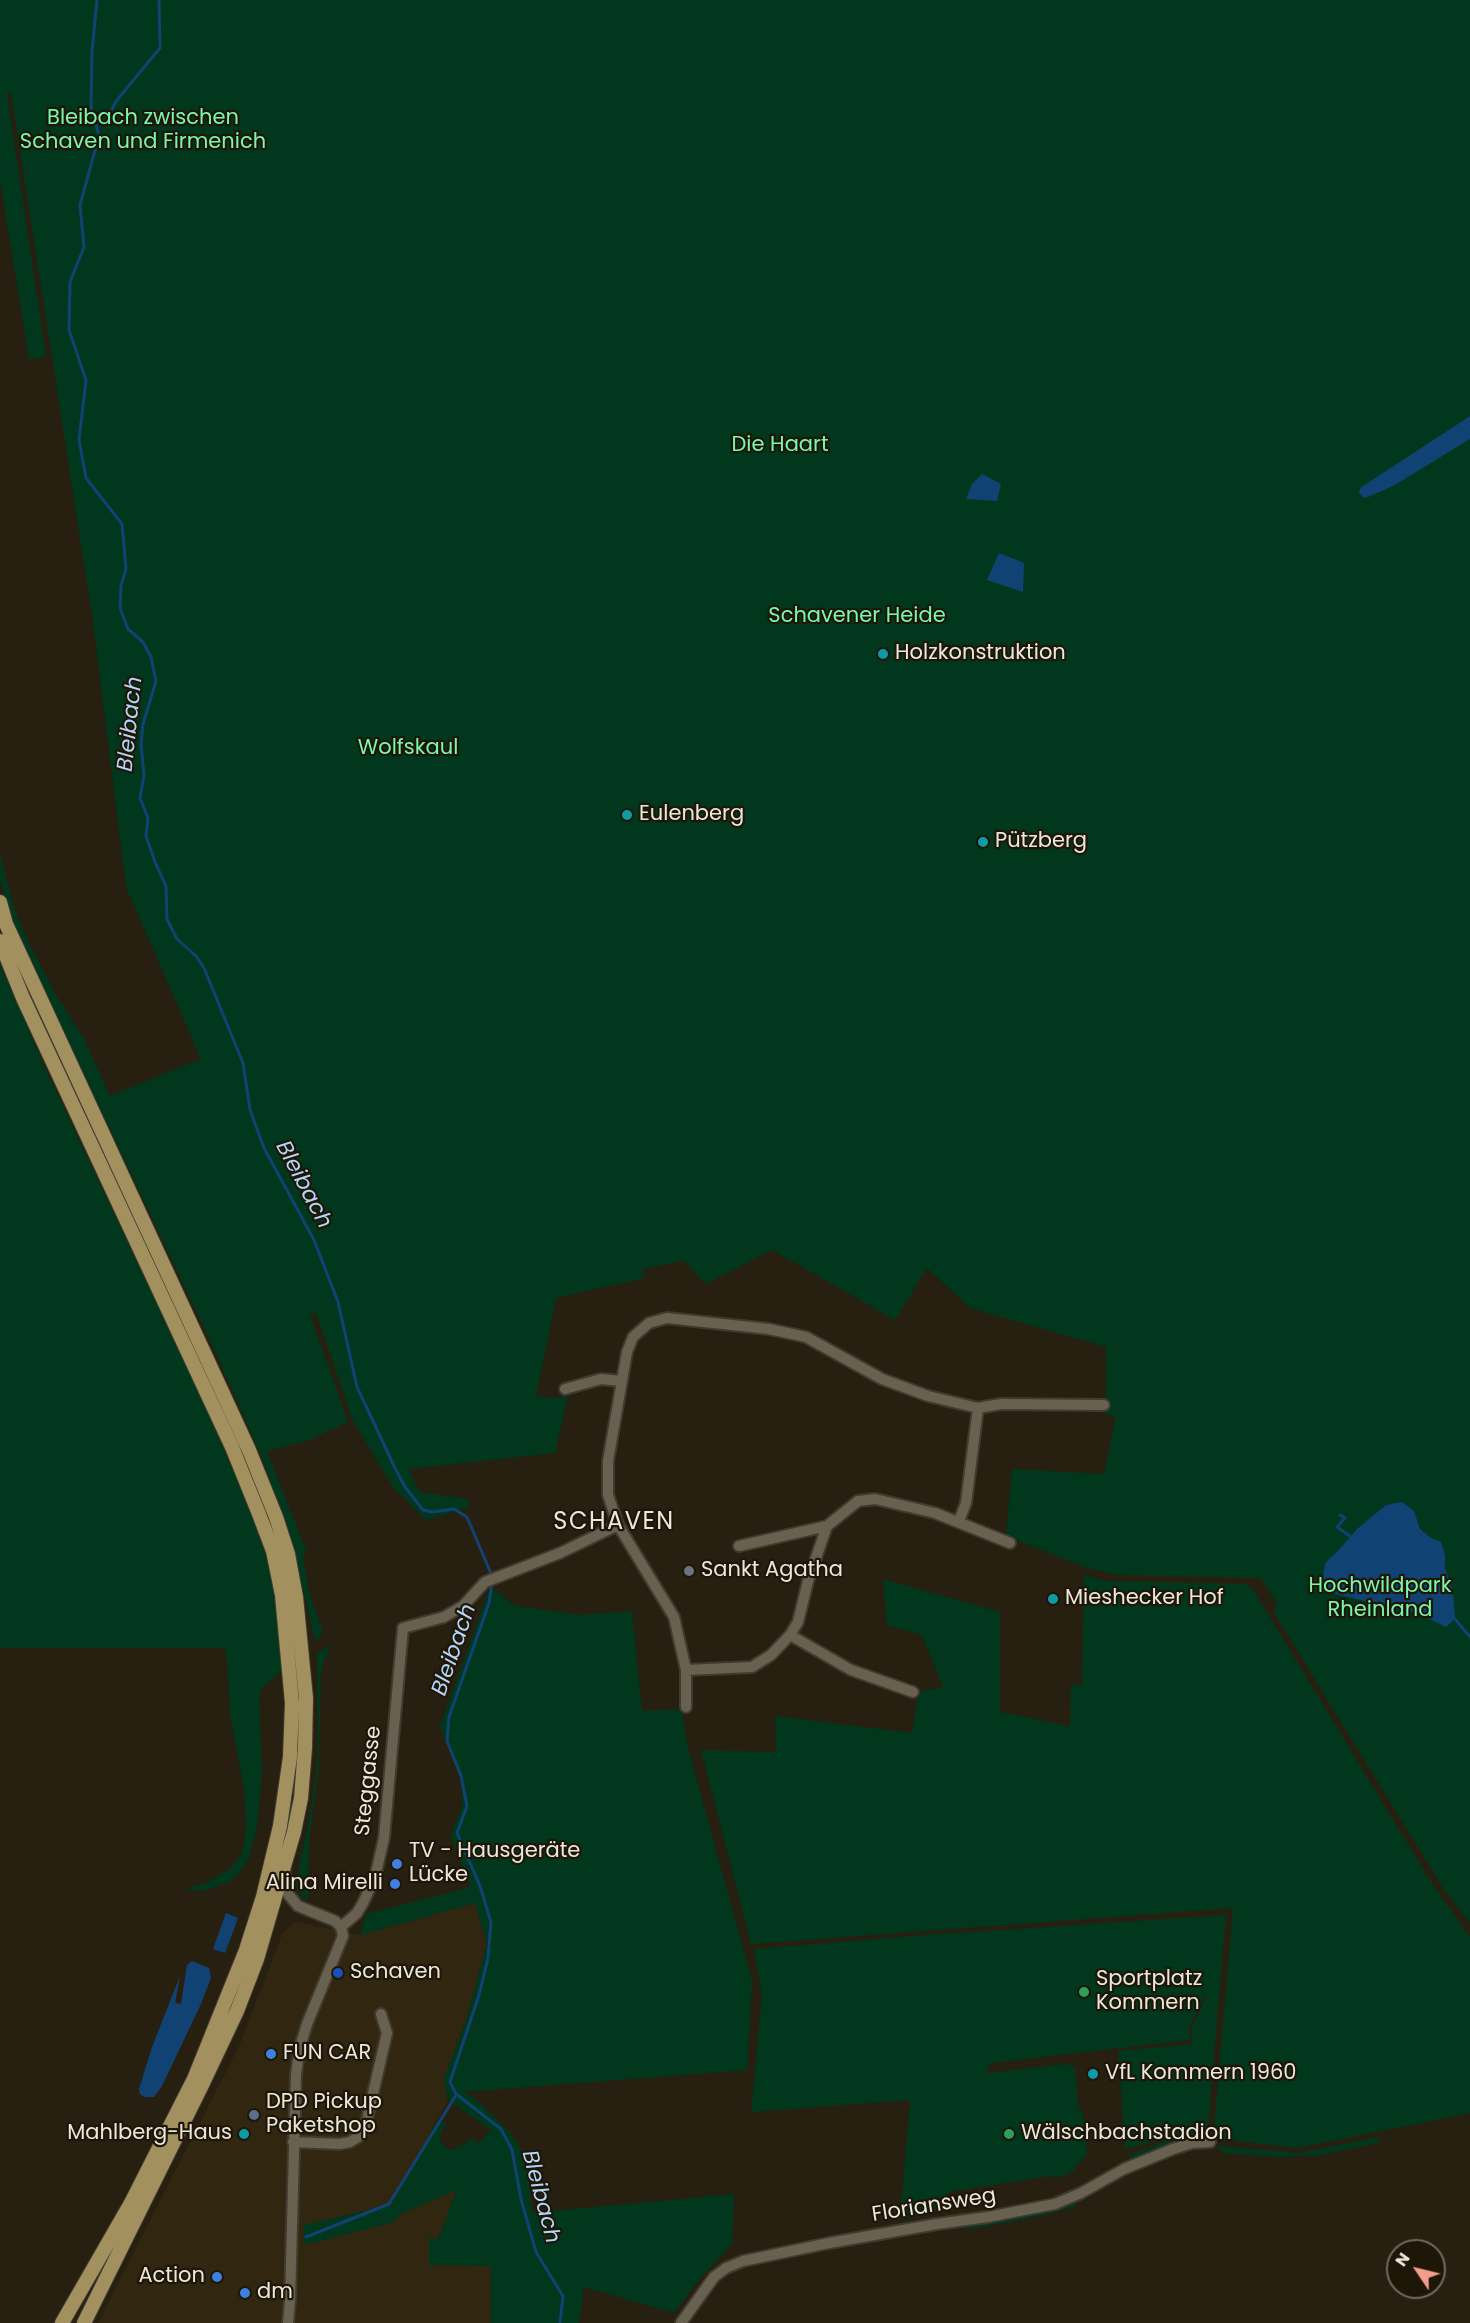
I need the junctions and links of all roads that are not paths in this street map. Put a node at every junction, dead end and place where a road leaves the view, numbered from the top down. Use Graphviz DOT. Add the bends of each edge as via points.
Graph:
graph roads {
  1 [pos="0,902"];
  2 [pos="0,940"];
  3 [pos="621,1382"];
  4 [pos="565,1389"];
  5 [pos="1104,1405"];
  6 [pos="978,1408"];
  7 [pos="959,1521"];
  8 [pos="618,1525"];
  9 [pos="827,1526"];
  10 [pos="1010,1543"];
  11 [pos="739,1546"];
  12 [pos="790,1635"];
  13 [pos="686,1670"];
  14 [pos="913,1692"];
  15 [pos="686,1707"];
  16 [pos="284,1868"];
  17 [pos="342,1927"];
  18 [pos="381,2014"];
  19 [pos="293,2142"];
  20 [pos="1210,2142"];
  21 [pos="62,2323"];
  22 [pos="84,2323"];
  23 [pos="288,2323"];
  24 [pos="681,2323"];
  1 -- 16 [label="main road" via="6,924 249,1450 288,1554 305,1672 305,1748 301,1798"];
  2 -- 21 [label="main road" via="23,998 232,1447 273,1551 282,1594 292,1703 290,1757 279,1826 246,1950 194,2079 131,2203"];
  3 -- 4 [label="street" via="601,1379"];
  3 -- 6 [label="street" via="633,1337 649,1323 667,1318 806,1336 882,1379"];
  3 -- 8 [label="street" via="608,1461 608,1495"];
  5 -- 6 [label="street" via="1001,1404"];
  6 -- 7 [label="street" via="966,1503"];
  7 -- 9 [label="street" via="875,1499 858,1502"];
  7 -- 10 [label="street"];
  8 -- 13 [label="street" via="674,1617"];
  8 -- 17 [label="street, Steggasse" via="490,1580 455,1612 403,1628 384,1838 375,1877 363,1903"];
  9 -- 11 [label="street"];
  9 -- 12 [label="street" via="798,1622"];
  12 -- 13 [label="street" via="771,1655 752,1667"];
  12 -- 14 [label="street" via="851,1670"];
  13 -- 15 [label="street"];
  16 -- 17 [label="street" via="288,1894 298,1906"];
  16 -- 22 [label="main road" via="237,2011"];
  17 -- 19 [label="street" via="341,1944 320,1989 300,2048"];
  18 -- 19 [label="street" via="387,2032 365,2128 358,2137 340,2144"];
  19 -- 23 [label="street"];
  20 -- 24 [label="street, Floriansweg" via="1173,2149 1055,2204 743,2261 714,2277"];
}
